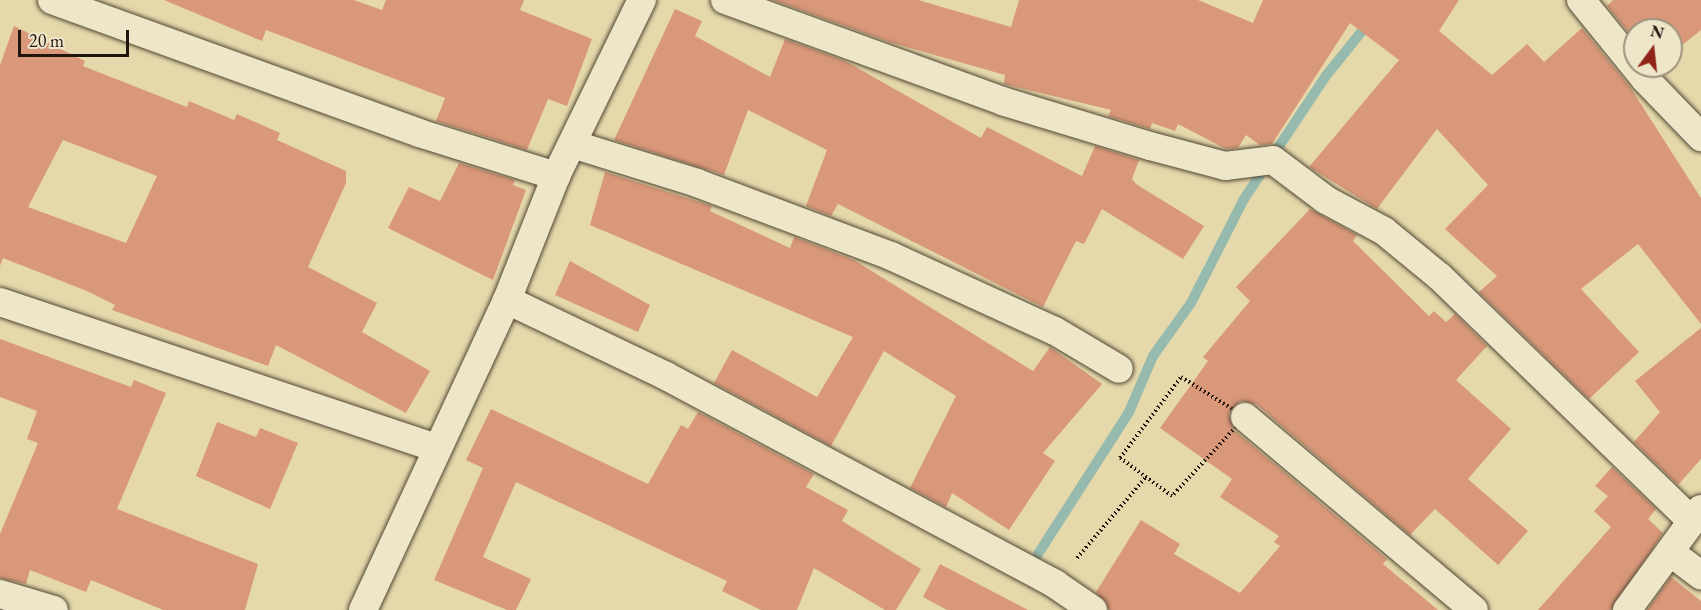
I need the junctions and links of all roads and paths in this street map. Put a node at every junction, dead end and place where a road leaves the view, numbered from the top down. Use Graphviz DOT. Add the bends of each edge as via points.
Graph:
graph roads {
  1 [pos="52,0"];
  2 [pos="642,0"];
  3 [pos="725,0"];
  4 [pos="1581,0"];
  5 [pos="1701,137"];
  6 [pos="572,144"];
  7 [pos="556,176"];
  8 [pos="507,300"];
  9 [pos="0,302"];
  10 [pos="1119,369"];
  11 [pos="1245,417"];
  12 [pos="437,448"];
  13 [pos="1145,478"];
  14 [pos="1696,515"];
  15 [pos="1670,552"];
  16 [pos="1701,575"];
  17 [pos="1055,584"];
  18 [pos="0,594"];
  19 [pos="54,610"];
  20 [pos="363,610"];
  21 [pos="1094,610"];
  22 [pos="1474,610"];
  23 [pos="1627,610"];
  1 -- 7 [label="street" via="419,132"];
  2 -- 6 [label="street"];
  3 -- 14 [label="street" via="1002,101 1150,146 1225,166 1273,160 1326,200 1384,231 1440,277"];
  4 -- 5 [label="street" via="1645,79"];
  6 -- 7 [label="street"];
  6 -- 10 [label="street" via="697,183 891,256 1055,331"];
  7 -- 8 [label="street"];
  8 -- 12 [label="street"];
  8 -- 17 [label="street" via="666,376"];
  9 -- 12 [label="street"];
  11 -- 13 [label="path" via="1172,496"];
  11 -- 13 [label="path" via="1181,377 1120,458"];
  11 -- 22 [label="street"];
  12 -- 20 [label="street"];
  13 -- 17 [label="path"];
  14 -- 15 [label="street"];
  15 -- 16 [label="street"];
  15 -- 23 [label="street"];
  17 -- 21 [label="street"];
  18 -- 19 [label="street"];
}
